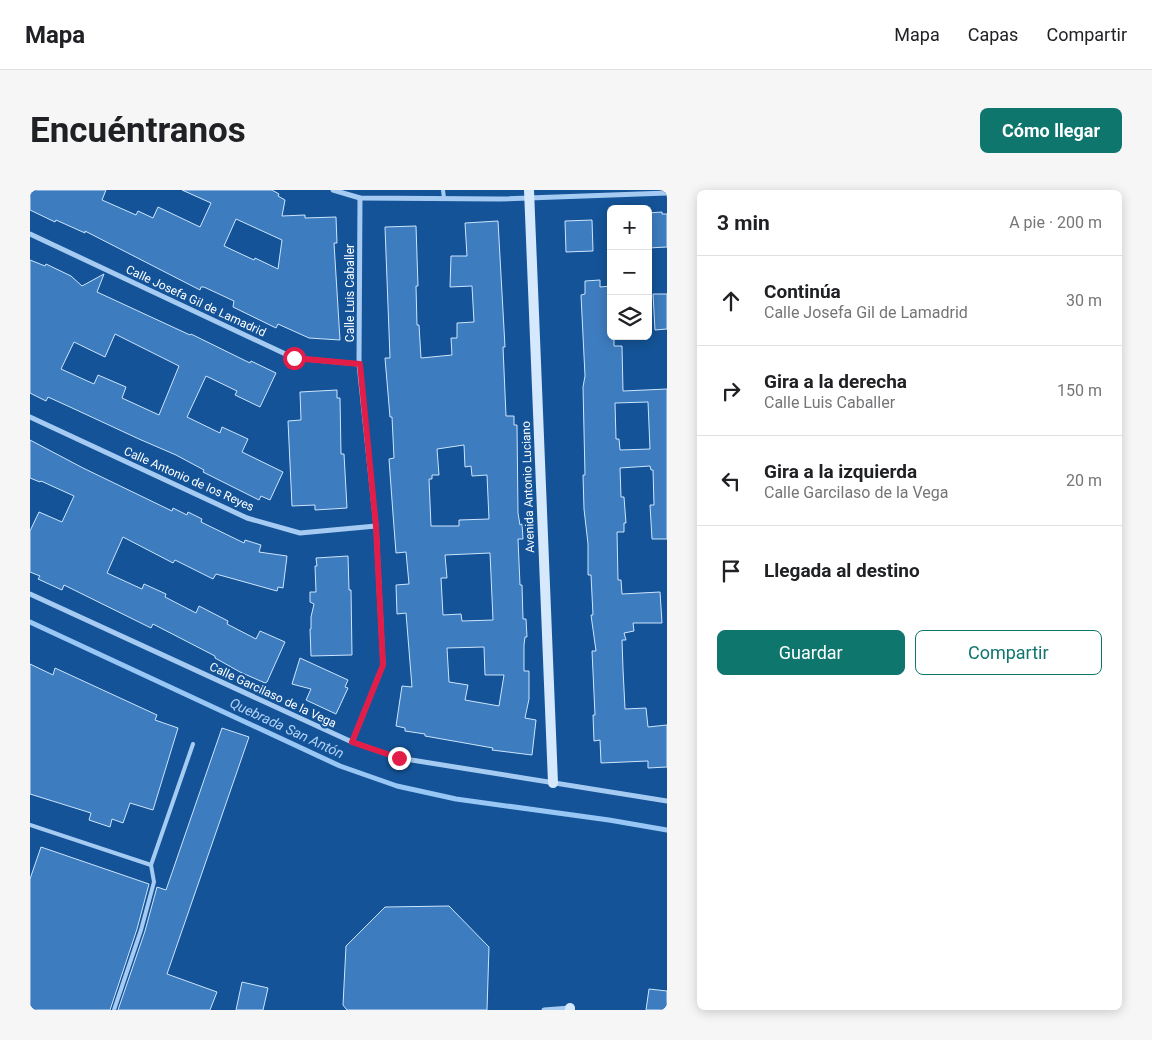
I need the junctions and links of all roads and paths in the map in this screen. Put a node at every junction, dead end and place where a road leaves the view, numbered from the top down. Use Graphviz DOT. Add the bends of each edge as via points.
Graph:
graph roads {
  1 [pos="333,190"];
  2 [pos="443,190"];
  3 [pos="667,193"];
  4 [pos="529,194"];
  5 [pos="360,198"];
  6 [pos="444,198"];
  7 [pos="30,234"];
  8 [pos="360,364"];
  9 [pos="30,418"];
  10 [pos="376,526"];
  11 [pos="30,594"];
  12 [pos="352,742"];
  13 [pos="193,744"];
  14 [pos="553,783"];
  15 [pos="667,801"];
  16 [pos="30,825"];
  17 [pos="152,865"];
  18 [pos="570,1009"];
  19 [pos="114,1010"];
  20 [pos="544,1010"];
  1 -- 5 [label="street"];
  2 -- 6 [label="lane"];
  3 -- 4 [label="street"];
  4 -- 6 [label="street" via="500,199"];
  4 -- 14 [label="street, Avenida Antonio Luciano"];
  5 -- 6 [label="street"];
  5 -- 8 [label="street, Calle Luis Caballer"];
  7 -- 8 [label="street, Calle Josefa Gil de Lamadrid" via="294,358"];
  8 -- 10 [label="street, Calle Luis Caballer"];
  9 -- 10 [label="street, Calle Antonio de los Reyes" via="247,518 300,533"];
  10 -- 12 [label="street, Calle Luis Caballer" via="383,665"];
  11 -- 12 [label="street, Calle Garcilaso de la Vega"];
  12 -- 14 [label="street, Calle Garcilaso de la Vega" via="399,758"];
  13 -- 17 [label="lane"];
  14 -- 15 [label="street, Calle Garcilaso de la Vega"];
  16 -- 17 [label="lane"];
  17 -- 19 [label="lane" via="154,882"];
  18 -- 20 [label="street"];
}
